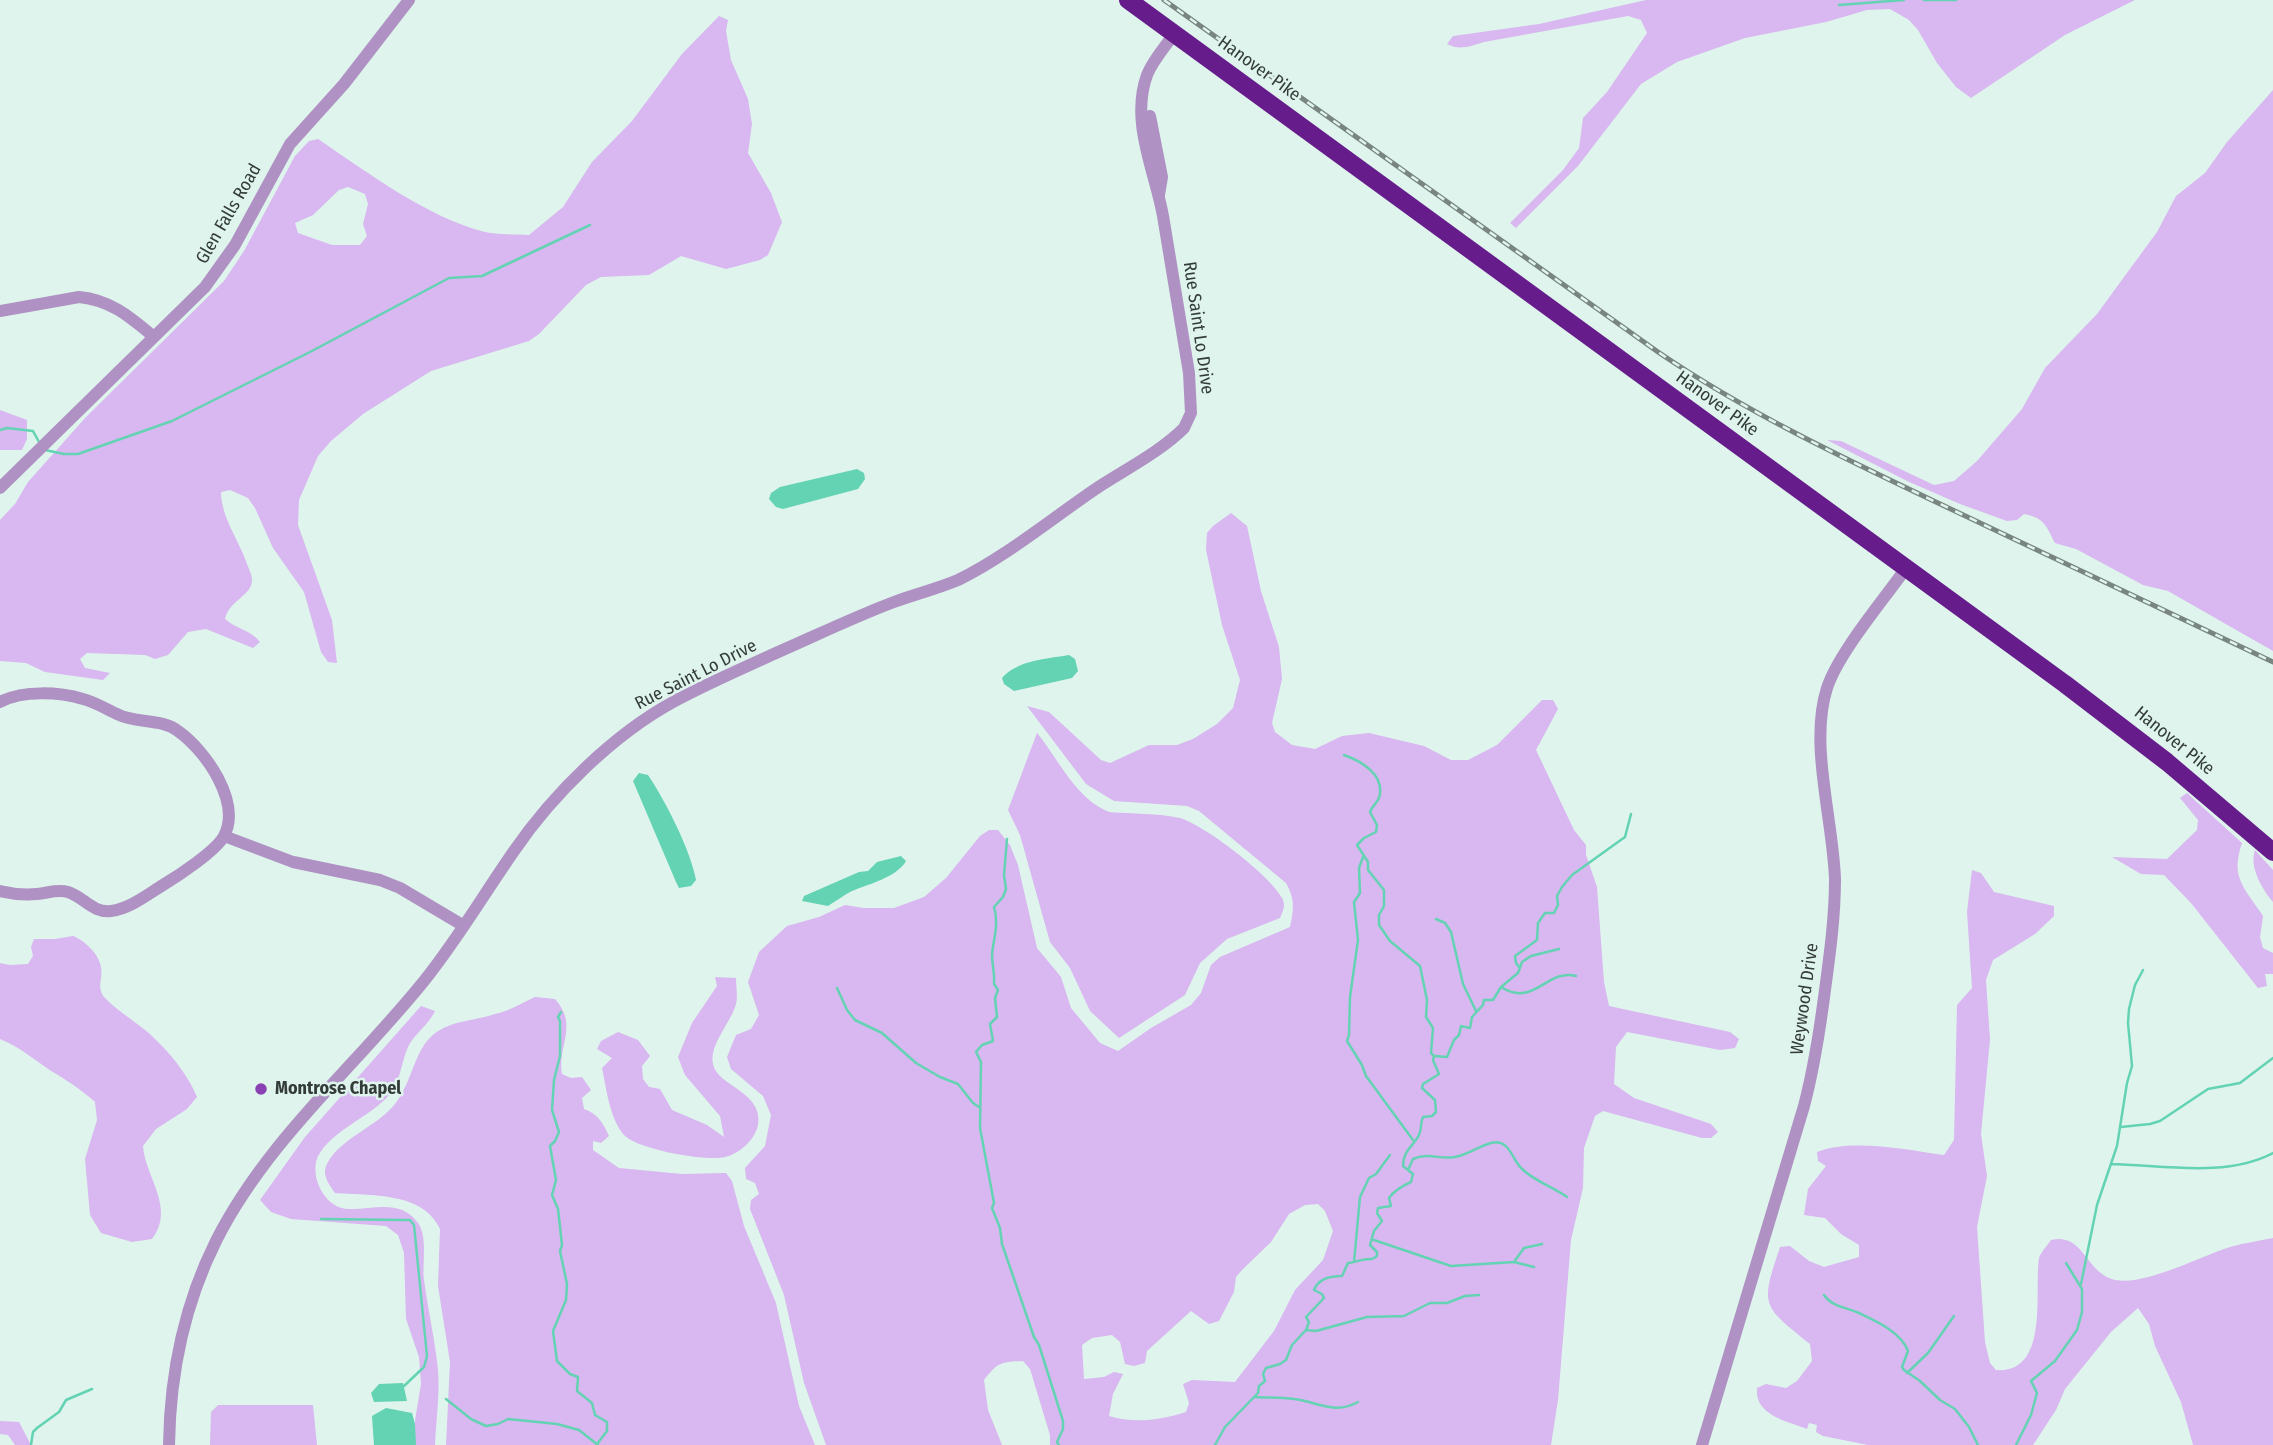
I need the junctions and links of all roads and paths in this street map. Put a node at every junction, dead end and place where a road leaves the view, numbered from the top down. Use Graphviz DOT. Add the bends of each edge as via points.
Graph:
graph roads {
  1 [pos="409,0"];
  2 [pos="1128,0"];
  3 [pos="1174,34"];
  4 [pos="0,311"];
  5 [pos="154,337"];
  6 [pos="0,488"];
  7 [pos="1906,568"];
  8 [pos="0,702"];
  9 [pos="224,836"];
  10 [pos="2273,852"];
  11 [pos="0,891"];
  12 [pos="464,926"];
  13 [pos="169,1445"];
  14 [pos="1702,1445"];
  1 -- 5 [label="street, Glen Falls Road" via="290,144 220,269"];
  2 -- 3 [label="highway, Hanover Pike"];
  3 -- 7 [label="highway, Hanover Pike"];
  3 -- 12 [label="street, Rue Saint Lo Drive" via="1146,77 1142,116 1189,373 1191,413 1184,428 957,580 802,642 708,684 645,719 598,757 537,820"];
  4 -- 5 [label="street" via="92,298 118,308"];
  5 -- 6 [label="street, Glen Falls Road"];
  7 -- 10 [label="highway, Hanover Pike" via="2121,726"];
  7 -- 14 [label="street, Weywood Drive" via="1836,667 1823,704 1820,736 1835,880 1816,1052 1804,1106"];
  8 -- 9 [label="street" via="30,694 70,696 125,718 178,731 221,782 228,810"];
  9 -- 11 [label="street" via="176,878 118,909 99,910 57,890 27,895"];
  9 -- 12 [label="street" via="293,862 380,880"];
  12 -- 13 [label="street, Rue Saint Lo Drive" via="424,982 280,1143 232,1211 188,1307 171,1398"];
}
